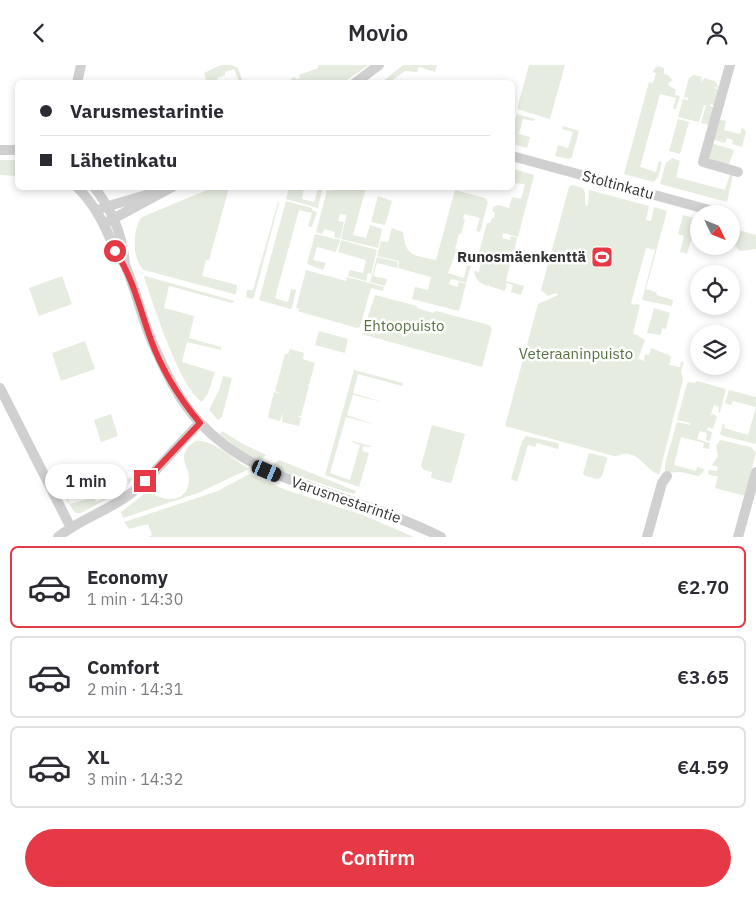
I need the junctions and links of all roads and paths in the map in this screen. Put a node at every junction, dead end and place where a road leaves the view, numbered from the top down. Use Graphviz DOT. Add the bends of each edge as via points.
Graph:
graph roads {
  1 [pos="81,65"];
  2 [pos="379,65"];
  3 [pos="730,65"];
  4 [pos="78,80"];
  5 [pos="359,80"];
  6 [pos="515,158"];
  7 [pos="738,172"];
  8 [pos="80,190"];
  9 [pos="96,190"];
  10 [pos="166,190"];
  11 [pos="168,190"];
  12 [pos="108,205"];
  13 [pos="691,205"];
  14 [pos="97,211"];
  15 [pos="115,219"];
  16 [pos="104,224"];
  17 [pos="125,266"];
  18 [pos="0,388"];
  19 [pos="200,423"];
  20 [pos="756,472"];
  21 [pos="667,476"];
  22 [pos="71,528"];
  23 [pos="58,537"];
  24 [pos="441,537"];
  25 [pos="647,537"];
  26 [pos="738,537"];
  1 -- 4 [label="street"];
  2 -- 5 [label="street"];
  3 -- 7 [label="street" via="703,162"];
  6 -- 13 [label="street, Stoltinkatu"];
  8 -- 14 [label="street, Varusmestarintie"];
  9 -- 12 [label="street, Varusmestarintie"];
  10 -- 12 [label="street"];
  11 -- 15 [label="street"];
  12 -- 14 [label="street"];
  12 -- 15 [label="street, Varusmestarintie"];
  14 -- 16 [label="street, Varusmestarintie"];
  15 -- 16 [label="street"];
  15 -- 17 [label="street, Varusmestarintie" via="124,249"];
  16 -- 17 [label="street, Varusmestarintie"];
  17 -- 19 [label="street, Varusmestarintie" via="166,372"];
  18 -- 22 [label="street"];
  19 -- 22 [label="street" via="135,490 112,507"];
  19 -- 24 [label="street, Varusmestarintie" via="230,450 267,471 383,512"];
  20 -- 26 [label="street"];
  21 -- 25 [label="street" via="662,483"];
  22 -- 23 [label="street"];
}
